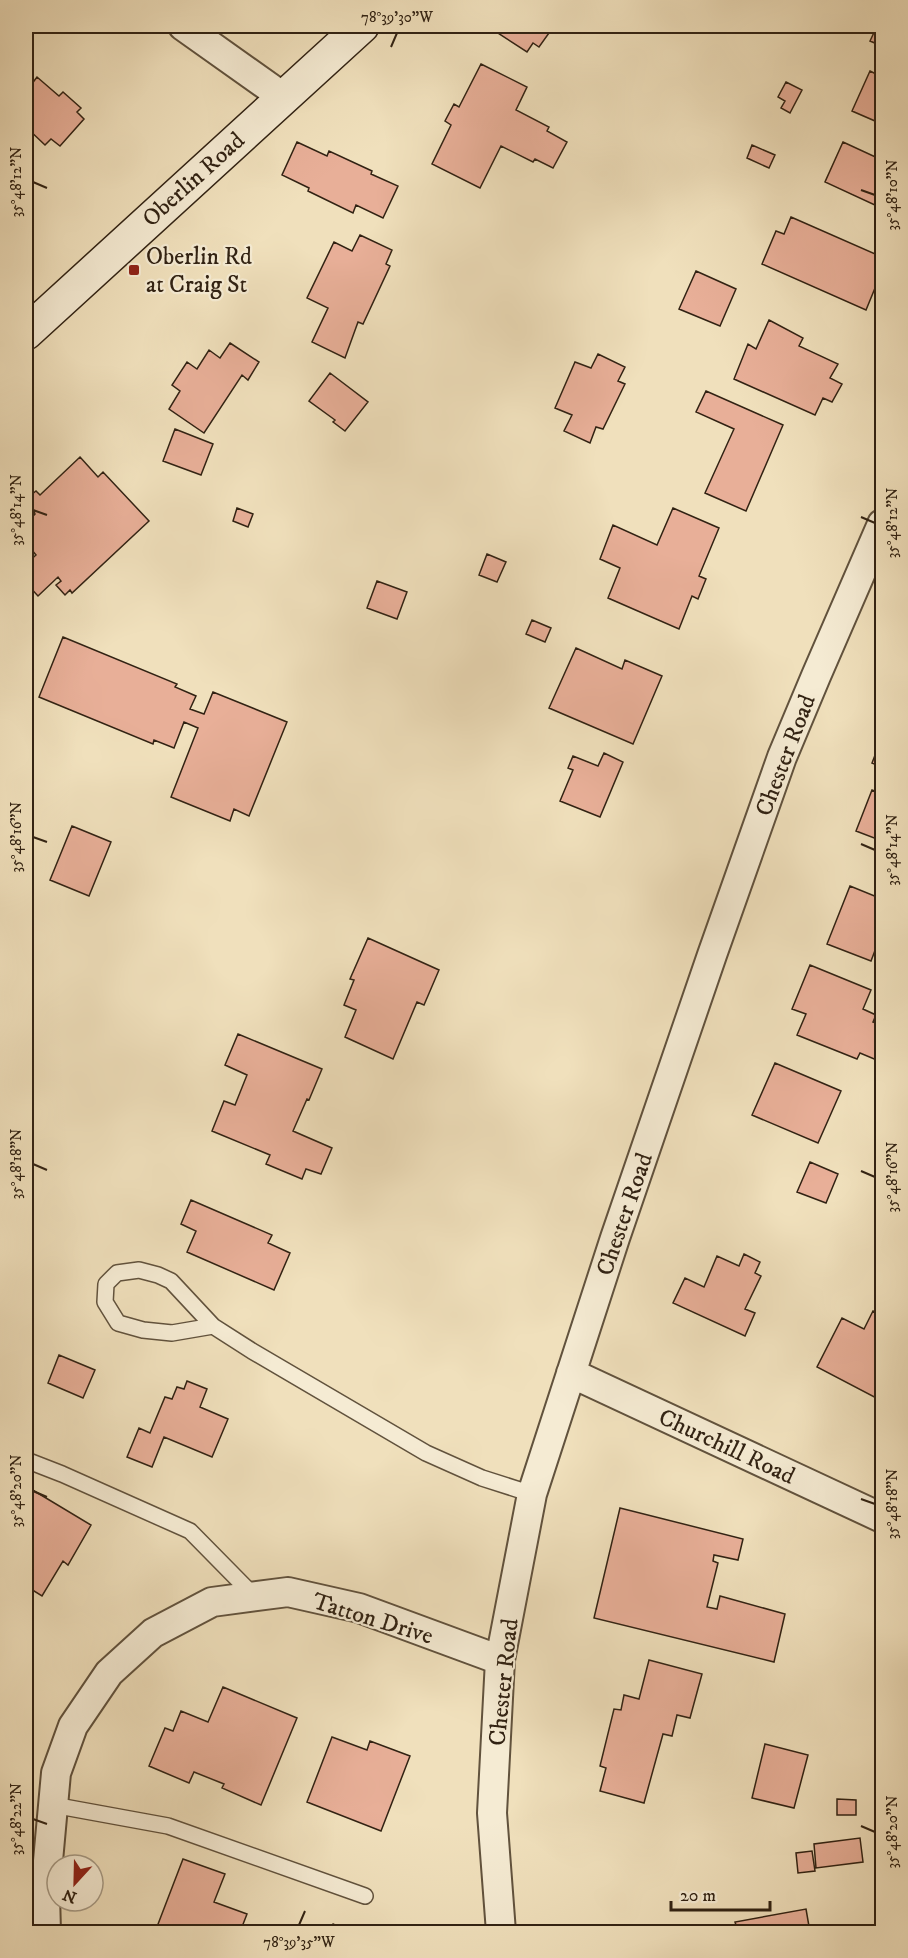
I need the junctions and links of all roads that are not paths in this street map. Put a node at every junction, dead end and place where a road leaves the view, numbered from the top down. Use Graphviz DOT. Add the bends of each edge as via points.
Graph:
graph roads {
  1 [pos="183,26"];
  2 [pos="362,26"];
  3 [pos="284,97"];
  4 [pos="26,333"];
  5 [pos="882,524"];
  6 [pos="213,1326"];
  7 [pos="571,1373"];
  8 [pos="26,1460"];
  9 [pos="532,1494"];
  10 [pos="882,1518"];
  11 [pos="255,1597"];
  12 [pos="500,1660"];
  13 [pos="53,1805"];
  14 [pos="365,1896"];
  15 [pos="46,1932"];
  16 [pos="501,1932"];
  1 -- 3 [label="street"];
  2 -- 3 [label="main road, Oberlin Road"];
  3 -- 4 [label="main road, Oberlin Road"];
  5 -- 7 [label="street, Chester Road" via="782,756"];
  6 -- 6 [label="lane" via="171,1281 158,1275 140,1270 117,1273 106,1284 105,1302 118,1323 172,1333"];
  6 -- 9 [label="lane" via="426,1453 482,1478"];
  7 -- 9 [label="street, Chester Road"];
  7 -- 10 [label="street, Churchill Road"];
  8 -- 11 [label="lane" via="190,1531"];
  9 -- 12 [label="street, Chester Road"];
  11 -- 12 [label="street, Tatton Drive" via="288,1592 359,1608"];
  11 -- 13 [label="street, Tatton Drive" via="212,1602 153,1633 110,1673 73,1726 56,1773"];
  12 -- 16 [label="street, Chester Road" via="492,1813"];
  13 -- 14 [label="lane" via="168,1826"];
  13 -- 15 [label="street, Tatton Drive" via="45,1894"];
}
